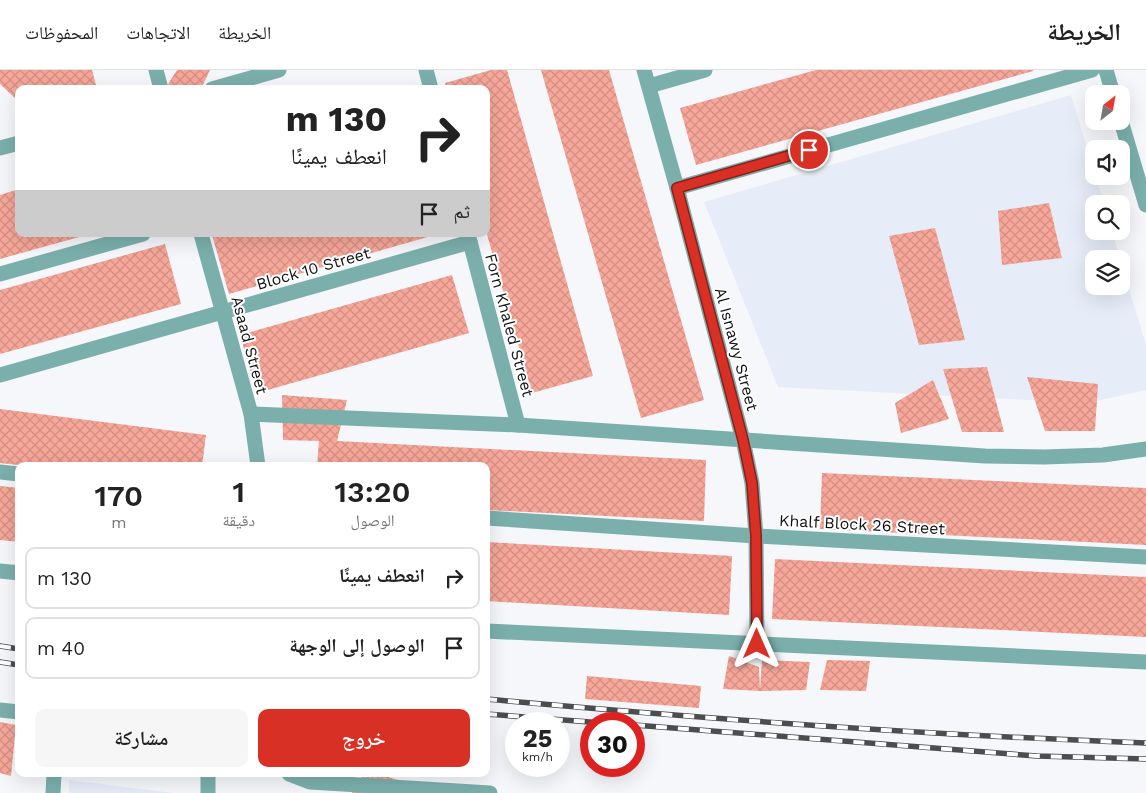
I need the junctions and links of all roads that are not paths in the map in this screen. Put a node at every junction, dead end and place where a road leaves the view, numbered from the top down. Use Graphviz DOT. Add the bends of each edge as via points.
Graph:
graph roads {
  1 [pos="156,70"];
  2 [pos="279,70"];
  3 [pos="426,70"];
  4 [pos="644,70"];
  5 [pos="705,70"];
  6 [pos="1092,70"];
  7 [pos="1106,70"];
  8 [pos="160,85"];
  9 [pos="226,85"];
  10 [pos="430,85"];
  11 [pos="1110,85"];
  12 [pos="649,86"];
  13 [pos="1124,130"];
  14 [pos="15,144"];
  15 [pos="0,148"];
  16 [pos="677,188"];
  17 [pos="1146,205"];
  18 [pos="132,237"];
  19 [pos="202,237"];
  20 [pos="469,238"];
  21 [pos="0,274"];
  22 [pos="223,311"];
  23 [pos="0,375"];
  24 [pos="251,414"];
  25 [pos="518,424"];
  26 [pos="743,440"];
  27 [pos="1146,449"];
  28 [pos="257,462"];
  29 [pos="0,472"];
  30 [pos="15,474"];
  31 [pos="490,518"];
  32 [pos="756,536"];
  33 [pos="1146,557"];
  34 [pos="0,571"];
  35 [pos="15,573"];
  36 [pos="490,631"];
  37 [pos="757,644"];
  38 [pos="1146,662"];
  39 [pos="0,710"];
  40 [pos="15,712"];
  41 [pos="54,777"];
  42 [pos="208,777"];
  43 [pos="297,777"];
  44 [pos="53,793"];
  45 [pos="208,793"];
  46 [pos="490,793"];
  1 -- 8 [label="street"];
  2 -- 9 [label="street"];
  3 -- 10 [label="street"];
  4 -- 12 [label="street, Al Isnawy Street"];
  5 -- 12 [label="street"];
  6 -- 16 [label="street"];
  7 -- 11 [label="street"];
  12 -- 16 [label="street, Al Isnawy Street"];
  13 -- 17 [label="street"];
  14 -- 15 [label="street"];
  16 -- 26 [label="street, Al Isnawy Street"];
  18 -- 21 [label="street"];
  19 -- 22 [label="street, Asaad Street"];
  20 -- 22 [label="street, Block 10 Street"];
  20 -- 25 [label="street, Forn Khaled Street"];
  22 -- 23 [label="street, Block 10 Street"];
  22 -- 24 [label="street, Asaad Street"];
  24 -- 25 [label="street"];
  24 -- 28 [label="street, Asaad Street"];
  25 -- 26 [label="street"];
  26 -- 27 [label="street" via="984,456 1103,455"];
  26 -- 32 [label="street, Al Isnawy Street" via="752,483"];
  29 -- 30 [label="street"];
  31 -- 32 [label="street, Khalf Block 26 Street"];
  32 -- 33 [label="street, Khalf Block 26 Street"];
  32 -- 37 [label="street, Al Isnawy Street"];
  34 -- 35 [label="street"];
  36 -- 37 [label="street"];
  37 -- 38 [label="street"];
  39 -- 40 [label="street"];
  41 -- 44 [label="street"];
  42 -- 45 [label="street"];
  43 -- 46 [label="street" via="310,782"];
}
